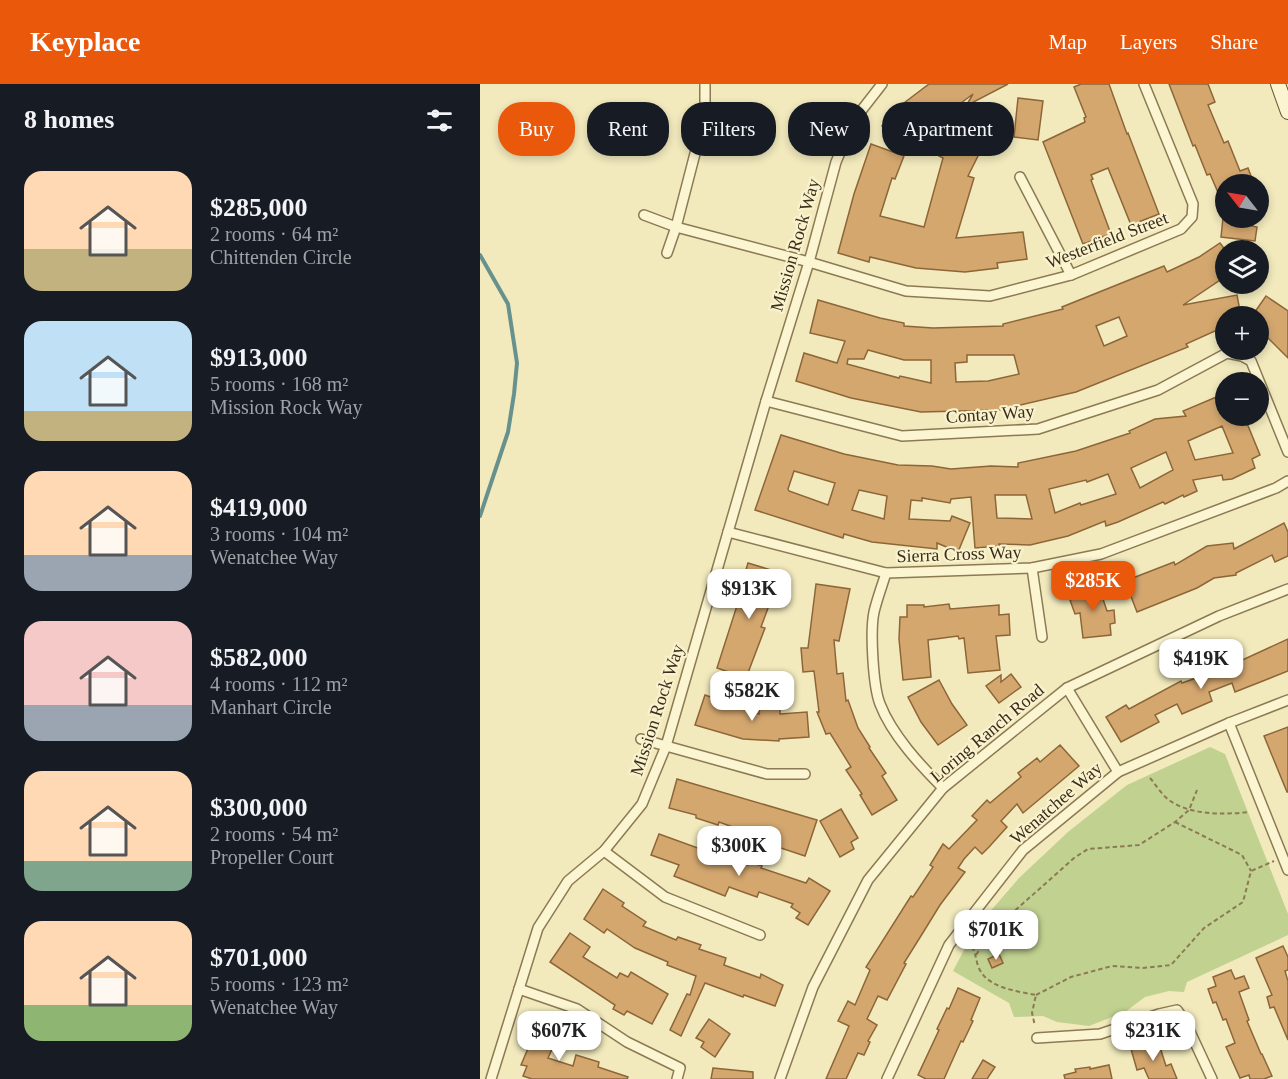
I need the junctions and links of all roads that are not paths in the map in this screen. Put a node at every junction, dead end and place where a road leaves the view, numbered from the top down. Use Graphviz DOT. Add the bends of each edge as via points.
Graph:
graph roads {
  1 [pos="705,84"];
  2 [pos="882,84"];
  3 [pos="1144,84"];
  4 [pos="1278,84"];
  5 [pos="1288,111"];
  6 [pos="1020,177"];
  7 [pos="644,215"];
  8 [pos="676,227"];
  9 [pos="667,253"];
  10 [pos="809,262"];
  11 [pos="1071,275"];
  12 [pos="766,401"];
  13 [pos="1288,452"];
  14 [pos="1288,481"];
  15 [pos="728,532"];
  16 [pos="1032,568"];
  17 [pos="886,573"];
  18 [pos="1288,589"];
  19 [pos="1042,637"];
  20 [pos="1067,688"];
  21 [pos="1288,700"];
  22 [pos="1229,723"];
  23 [pos="641,739"];
  24 [pos="666,746"];
  25 [pos="1118,772"];
  26 [pos="805,774"];
  27 [pos="943,788"];
  28 [pos="604,851"];
  29 [pos="1288,870"];
  30 [pos="760,935"];
  31 [pos="519,989"];
  32 [pos="1037,1038"];
  33 [pos="491,1079"];
  34 [pos="677,1079"];
  35 [pos="780,1079"];
  36 [pos="887,1079"];
  37 [pos="1212,1079"];
  1 -- 8 [label="street" via="705,115"];
  2 -- 10 [label="street, Mission Rock Way" via="854,120 836,162"];
  3 -- 11 [label="street, Westerfield Street" via="1193,204 1192,217 1181,229"];
  4 -- 5 [label="street"];
  6 -- 11 [label="street"];
  7 -- 8 [label="street, Westerfield Street"];
  8 -- 9 [label="street"];
  8 -- 10 [label="street, Westerfield Street"];
  10 -- 11 [label="street, Westerfield Street" via="906,291 990,296"];
  10 -- 12 [label="street, Mission Rock Way"];
  12 -- 13 [label="street, Contay Way" via="902,436 1038,429 1158,390 1227,353 1251,361"];
  12 -- 15 [label="street, Mission Rock Way"];
  14 -- 16 [label="street, Sierra Cross Way" via="1101,554"];
  15 -- 17 [label="street, Sierra Cross Way"];
  15 -- 24 [label="street, Mission Rock Way"];
  16 -- 17 [label="street, Sierra Cross Way"];
  16 -- 19 [label="street"];
  17 -- 27 [label="street" via="874,615 873,659 880,703 899,737"];
  18 -- 20 [label="street, Loring Ranch Road" via="1219,616"];
  20 -- 25 [label="street"];
  20 -- 27 [label="street, Loring Ranch Road"];
  21 -- 22 [label="street, Wenatchee Way"];
  22 -- 25 [label="street, Wenatchee Way"];
  22 -- 29 [label="street"];
  23 -- 24 [label="street"];
  24 -- 26 [label="street" via="767,774"];
  24 -- 28 [label="street, Mission Rock Way" via="642,804"];
  25 -- 36 [label="street, Wenatchee Way" via="1023,850 949,945"];
  27 -- 35 [label="street, Loring Ranch Road" via="868,880 813,987"];
  28 -- 30 [label="street" via="664,897"];
  28 -- 31 [label="street, Mission Rock Way" via="568,881 538,928"];
  31 -- 33 [label="street, Mission Rock Way"];
  31 -- 34 [label="street" via="578,1009 627,1042 680,1068"];
  32 -- 37 [label="street" via="1100,1034 1177,1010"];
}
